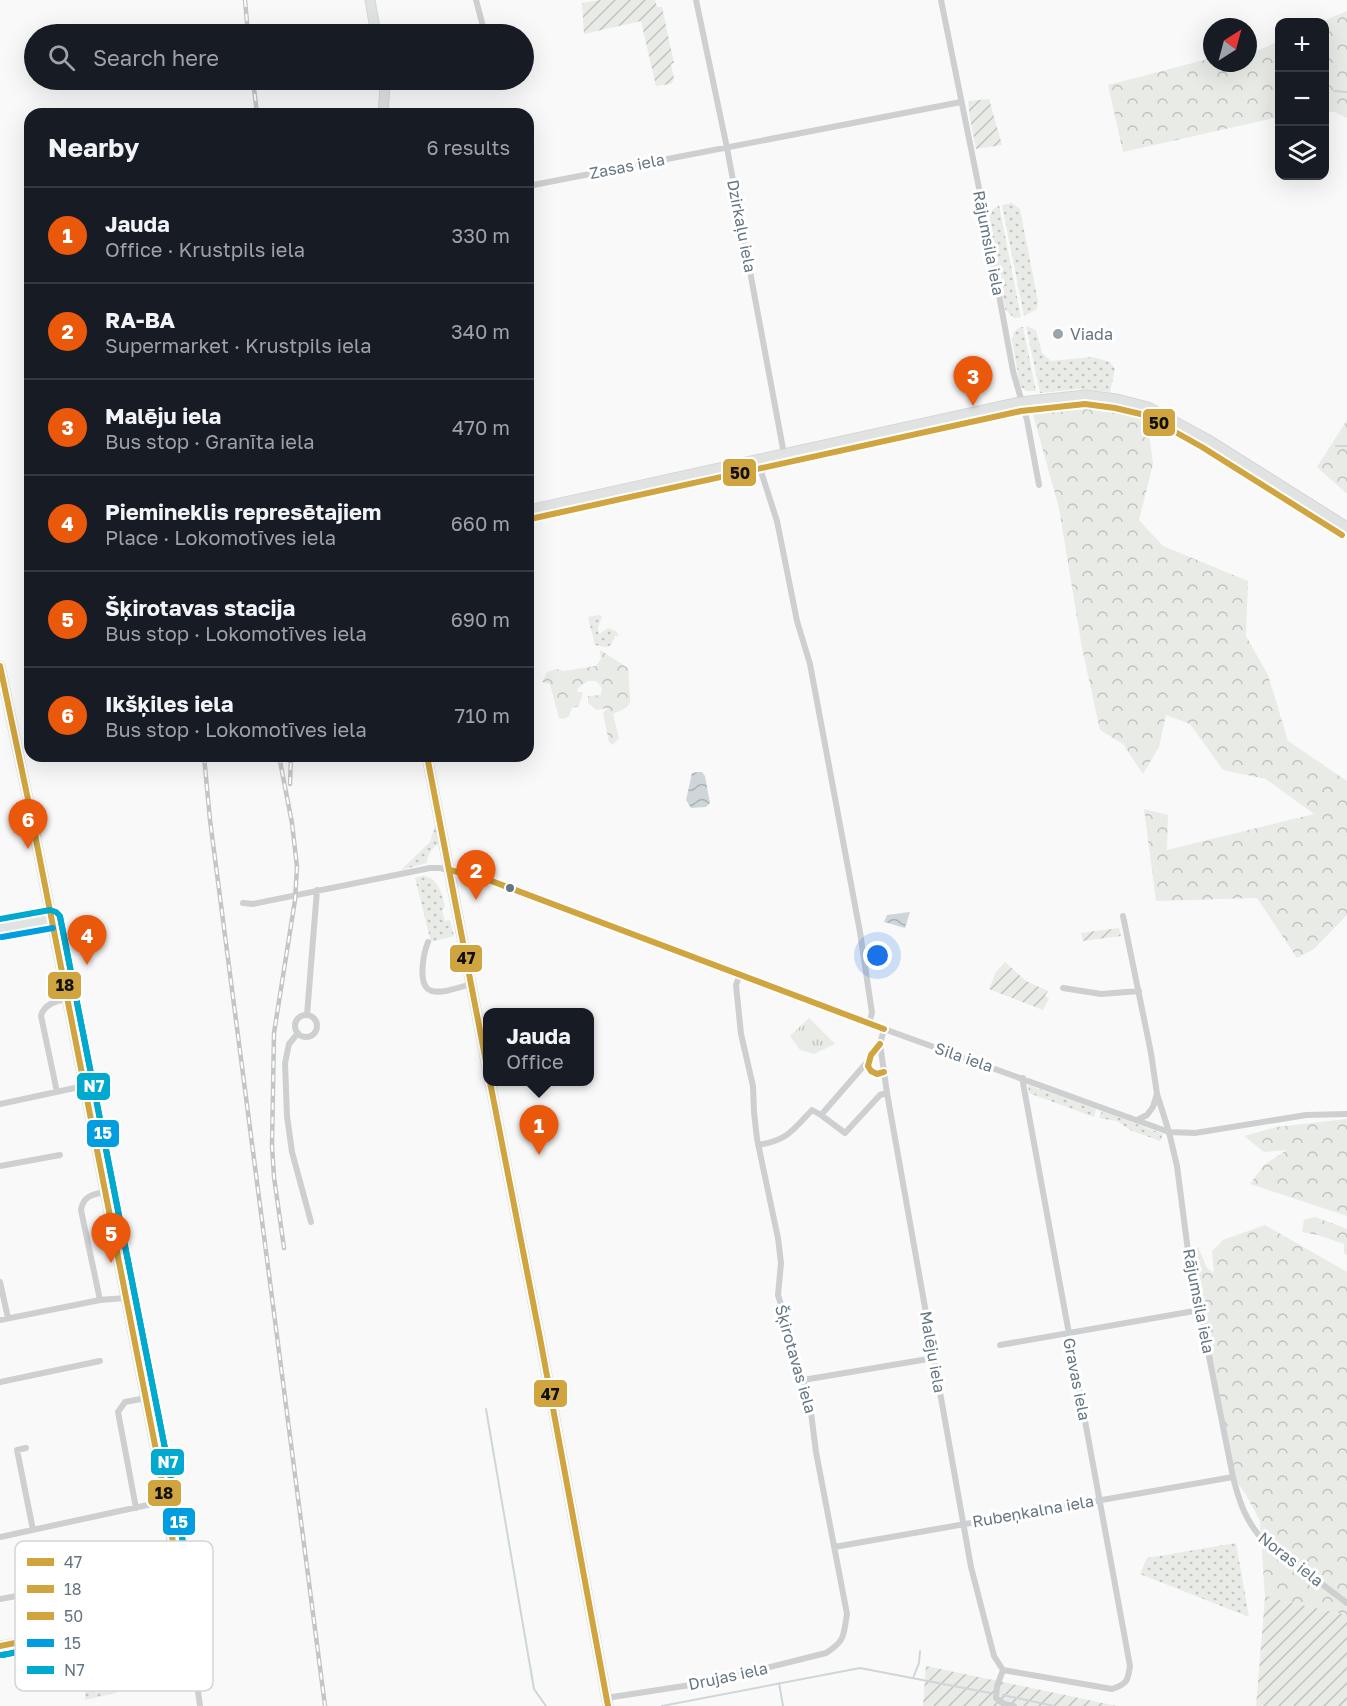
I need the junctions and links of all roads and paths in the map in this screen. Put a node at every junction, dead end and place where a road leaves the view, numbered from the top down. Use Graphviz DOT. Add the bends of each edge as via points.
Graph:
graph roads {
  1 [pos="370,0"];
  2 [pos="476,0"];
  3 [pos="696,0"];
  4 [pos="941,0"];
  5 [pos="374,24"];
  6 [pos="482,24"];
  7 [pos="386,90"];
  8 [pos="961,102"];
  9 [pos="384,108"];
  10 [pos="727,148"];
  11 [pos="534,185"];
  12 [pos="1020,402"];
  13 [pos="784,454"];
  14 [pos="757,459"];
  15 [pos="1039,485"];
  16 [pos="534,509"];
  17 [pos="1347,527"];
  18 [pos="0,666"];
  19 [pos="428,762"];
  20 [pos="450,870"];
  21 [pos="317,890"];
  22 [pos="243,903"];
  23 [pos="1123,916"];
  24 [pos="51,919"];
  25 [pos="0,928"];
  26 [pos="428,942"];
  27 [pos="740,974"];
  28 [pos="471,984"];
  29 [pos="1063,988"];
  30 [pos="1139,991"];
  31 [pos="67,999"];
  32 [pos="307,1015"];
  33 [pos="869,1023"];
  34 [pos="884,1029"];
  35 [pos="298,1033"];
  36 [pos="483,1046"];
  37 [pos="868,1061"];
  38 [pos="1023,1078"];
  39 [pos="84,1086"];
  40 [pos="491,1086"];
  41 [pos="57,1092"];
  42 [pos="887,1093"];
  43 [pos="1157,1094"];
  44 [pos="0,1104"];
  45 [pos="821,1114"];
  46 [pos="1347,1114"];
  47 [pos="1137,1120"];
  48 [pos="1169,1132"];
  49 [pos="759,1145"];
  50 [pos="56,1153"];
  51 [pos="0,1166"];
  52 [pos="105,1192"];
  53 [pos="311,1222"];
  54 [pos="0,1282"];
  55 [pos="125,1298"];
  56 [pos="100,1300"];
  57 [pos="1200,1310"];
  58 [pos="8,1318"];
  59 [pos="0,1320"];
  60 [pos="1068,1333"];
  61 [pos="1000,1345"];
  62 [pos="934,1358"];
  63 [pos="100,1361"];
  64 [pos="803,1380"];
  65 [pos="0,1382"];
  66 [pos="146,1398"];
  67 [pos="26,1448"];
  68 [pos="1233,1477"];
  69 [pos="1099,1500"];
  70 [pos="166,1501"];
  71 [pos="136,1508"];
  72 [pos="1242,1509"];
  73 [pos="964,1523"];
  74 [pos="33,1530"];
  75 [pos="0,1537"];
  76 [pos="172,1541"];
  77 [pos="834,1547"];
  78 [pos="15,1596"];
  79 [pos="0,1599"];
  80 [pos="1347,1603"];
  81 [pos="843,1638"];
  82 [pos="15,1643"];
  83 [pos="0,1646"];
  84 [pos="1003,1670"];
  85 [pos="198,1691"];
  86 [pos="607,1702"];
  87 [pos="200,1706"];
  88 [pos="1014,1706"];
  1 -- 5 [label="street"];
  2 -- 6 [label="street"];
  3 -- 10 [label="street, Dzirkaļu iela"];
  4 -- 8 [label="street, Rājumsila iela"];
  7 -- 9 [label="street"];
  8 -- 10 [label="street, Zasas iela"];
  8 -- 12 [label="street, Rājumsila iela"];
  10 -- 11 [label="street, Zasas iela"];
  10 -- 13 [label="street, Dzirkaļu iela"];
  12 -- 13 [label="street"];
  12 -- 15 [label="street, Rājumsila iela"];
  12 -- 17 [label="street" via="1085,394 1148,407 1207,439"];
  13 -- 14 [label="street"];
  14 -- 16 [label="street"];
  14 -- 33 [label="street" via="777,521 813,677 860,932 872,1013"];
  18 -- 24 [label="street"];
  19 -- 20 [label="street"];
  20 -- 21 [label="street, Sila iela" via="430,868"];
  20 -- 27 [label="street, Sila iela" via="486,879"];
  20 -- 28 [label="street"];
  21 -- 22 [label="street, Sila iela"];
  21 -- 32 [label="street"];
  23 -- 30 [label="street, Rājumsila iela"];
  24 -- 25 [label="street"];
  24 -- 31 [label="street"];
  26 -- 28 [label="street" via="423,961 427,988 445,990"];
  27 -- 33 [label="street, Sila iela"];
  27 -- 49 [label="street, Šķirotavas iela" via="736,986 740,1023 753,1086"];
  28 -- 36 [label="street"];
  29 -- 30 [label="street" via="1101,994"];
  30 -- 43 [label="street, Rājumsila iela"];
  31 -- 39 [label="street"];
  31 -- 41 [label="street" via="47,1006 41,1016"];
  32 -- 35 [label="street" via="296,1022"];
  32 -- 35 [label="street" via="316,1022 315,1031 309,1036"];
  33 -- 34 [label="street, Sila iela"];
  34 -- 38 [label="street, Sila iela"];
  34 -- 42 [label="street, Malēju iela" via="880,1044"];
  35 -- 53 [label="street" via="289,1044 285,1063 287,1116 292,1152"];
  37 -- 45 [label="street"];
  38 -- 47 [label="street, Sila iela"];
  38 -- 60 [label="street, Gravas iela"];
  39 -- 41 [label="street"];
  39 -- 52 [label="street"];
  40 -- 86 [label="street"];
  41 -- 44 [label="street"];
  42 -- 45 [label="street" via="880,1095 844,1133"];
  42 -- 62 [label="street, Malēju iela"];
  43 -- 47 [label="street" via="1154,1107"];
  43 -- 48 [label="street, Rājumsila iela"];
  45 -- 49 [label="street" via="812,1110 786,1137"];
  46 -- 48 [label="street, Sila iela" via="1306,1115 1195,1133"];
  47 -- 48 [label="street, Sila iela"];
  48 -- 57 [label="street, Rājumsila iela"];
  49 -- 64 [label="street, Šķirotavas iela" via="778,1238 778,1295"];
  50 -- 51 [label="street"];
  52 -- 55 [label="street"];
  52 -- 56 [label="street" via="87,1198 81,1209"];
  54 -- 58 [label="street"];
  55 -- 56 [label="street"];
  55 -- 66 [label="street"];
  56 -- 58 [label="street"];
  57 -- 60 [label="street"];
  57 -- 68 [label="street, Rājumsila iela"];
  58 -- 59 [label="street"];
  60 -- 61 [label="street"];
  60 -- 69 [label="street, Gravas iela"];
  62 -- 64 [label="street"];
  62 -- 73 [label="street, Malēju iela"];
  63 -- 65 [label="street"];
  64 -- 77 [label="street, Šķirotavas iela"];
  66 -- 70 [label="street"];
  66 -- 71 [label="street" via="125,1402 118,1412"];
  67 -- 74 [label="street" via="17,1450"];
  68 -- 69 [label="street, Rubeņkalna iela"];
  68 -- 72 [label="street, Rājumsila iela"];
  69 -- 73 [label="street, Rubeņkalna iela"];
  69 -- 84 [label="street, Gravas iela" via="1130,1666 1128,1680 1112,1689"];
  70 -- 71 [label="street"];
  70 -- 76 [label="street"];
  71 -- 74 [label="street"];
  72 -- 80 [label="street, Noras iela" via="1261,1538"];
  73 -- 77 [label="street, Rubeņkalna iela"];
  73 -- 84 [label="street, Malēju iela" via="978,1598 994,1656"];
  74 -- 75 [label="street"];
  77 -- 81 [label="street, Šķirotavas iela" via="847,1614"];
  78 -- 79 [label="street"];
  81 -- 86 [label="street, Drujas iela" via="826,1653"];
  82 -- 83 [label="street"];
  84 -- 88 [label="street" via="996,1698"];
  85 -- 87 [label="street"];
}
